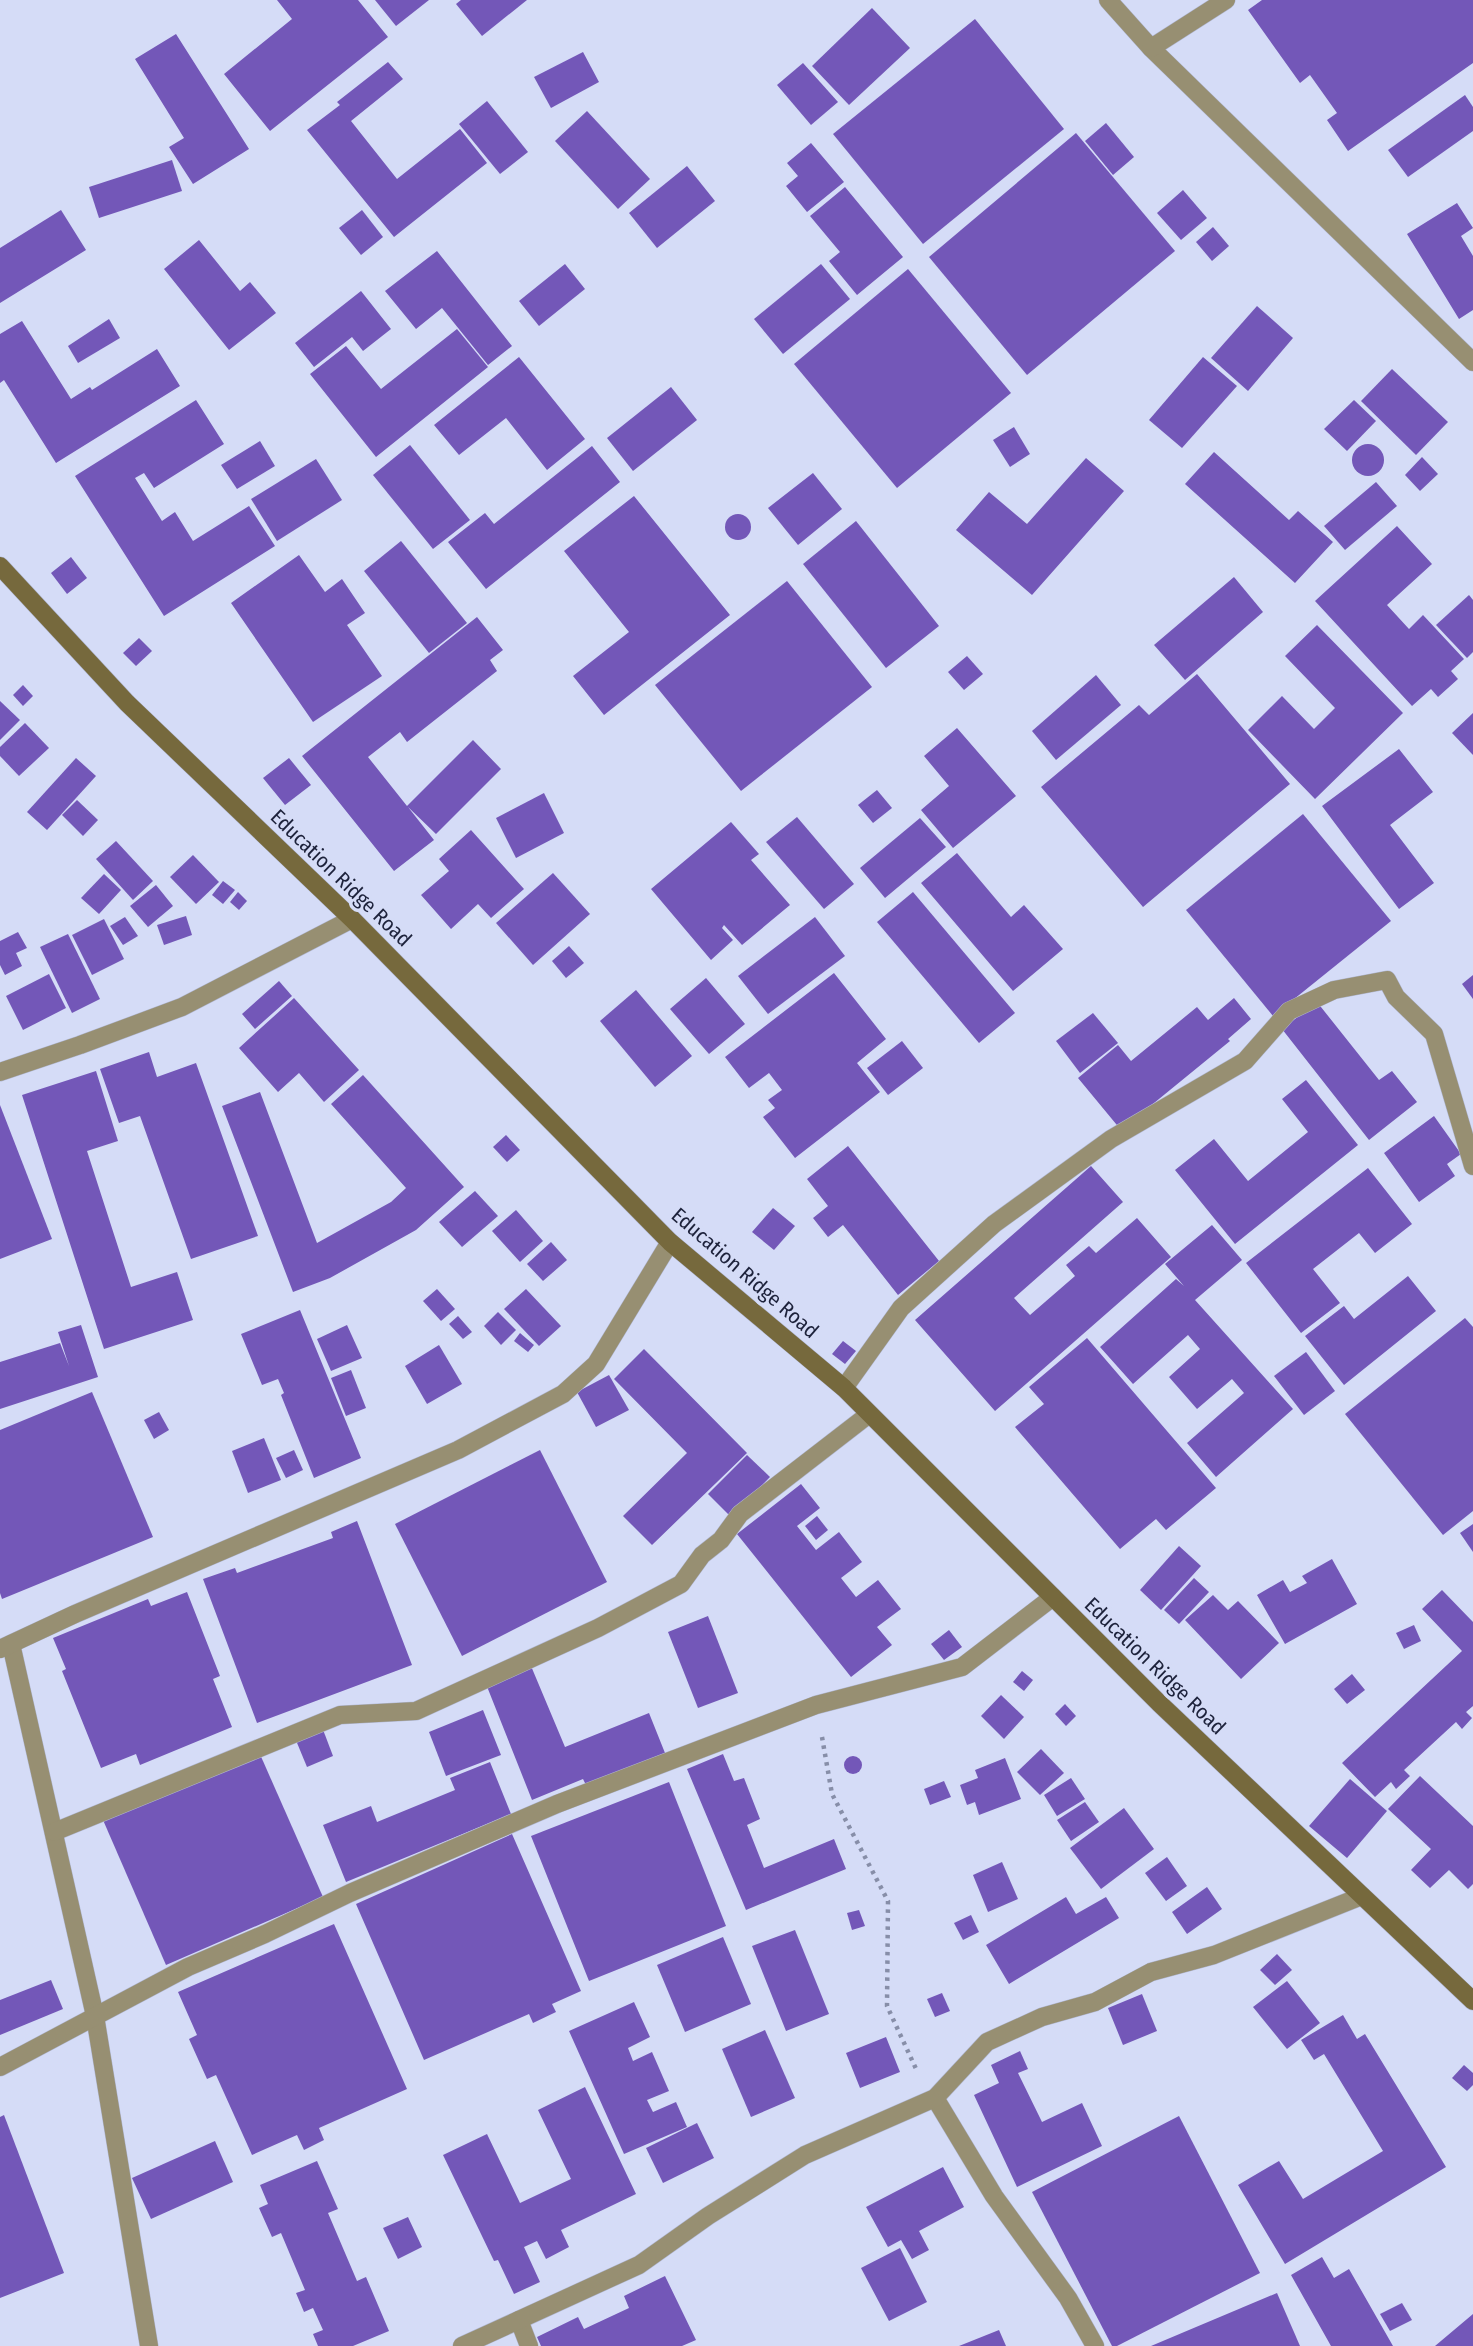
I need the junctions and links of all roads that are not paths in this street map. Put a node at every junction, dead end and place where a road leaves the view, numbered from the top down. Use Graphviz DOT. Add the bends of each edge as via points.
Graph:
graph roads {
  1 [pos="1108,0"];
  2 [pos="1226,0"];
  3 [pos="1151,48"];
  4 [pos="1473,362"];
  5 [pos="0,566"];
  6 [pos="352,919"];
  7 [pos="0,1072"];
  8 [pos="1473,1100"];
  9 [pos="1457,1110"];
  10 [pos="1473,1166"];
  11 [pos="670,1242"];
  12 [pos="844,1388"];
  13 [pos="869,1415"];
  14 [pos="1053,1597"];
  15 [pos="6,1646"];
  16 [pos="54,1832"];
  17 [pos="1362,1896"];
  18 [pos="1473,2001"];
  19 [pos="95,2016"];
  20 [pos="0,2067"];
  21 [pos="935,2098"];
  22 [pos="519,2320"];
  23 [pos="149,2346"];
  24 [pos="463,2346"];
  25 [pos="528,2346"];
  26 [pos="1095,2346"];
  1 -- 3 [label="street"];
  2 -- 3 [label="street"];
  3 -- 4 [label="street"];
  5 -- 6 [label="main road, Education Ridge Road" via="127,703"];
  6 -- 7 [label="street" via="182,1007"];
  6 -- 11 [label="main road, Education Ridge Road"];
  8 -- 9 [label="street"];
  9 -- 10 [label="street"];
  9 -- 12 [label="street" via="1434,1034 1396,997 1387,980 1334,989 1289,1011 1245,1060 1111,1139 994,1224 901,1308"];
  11 -- 12 [label="main road, Education Ridge Road"];
  11 -- 15 [label="street" via="596,1364 564,1394 458,1450"];
  12 -- 13 [label="main road, Education Ridge Road"];
  13 -- 14 [label="main road, Education Ridge Road"];
  13 -- 16 [label="street" via="740,1514 681,1584 598,1628 416,1711 340,1715"];
  14 -- 17 [label="main road, Education Ridge Road"];
  14 -- 19 [label="street" via="962,1667 816,1705 557,1804 349,1893"];
  15 -- 16 [label="street"];
  16 -- 19 [label="street"];
  17 -- 18 [label="main road, Education Ridge Road"];
  17 -- 21 [label="street" via="1214,1955 1151,1972 1096,2002 1042,2017 987,2042"];
  19 -- 20 [label="street"];
  19 -- 23 [label="street"];
  21 -- 22 [label="street" via="805,2155 639,2265"];
  21 -- 26 [label="street" via="994,2196 1068,2298"];
  22 -- 24 [label="street"];
  22 -- 25 [label="street"];
}
